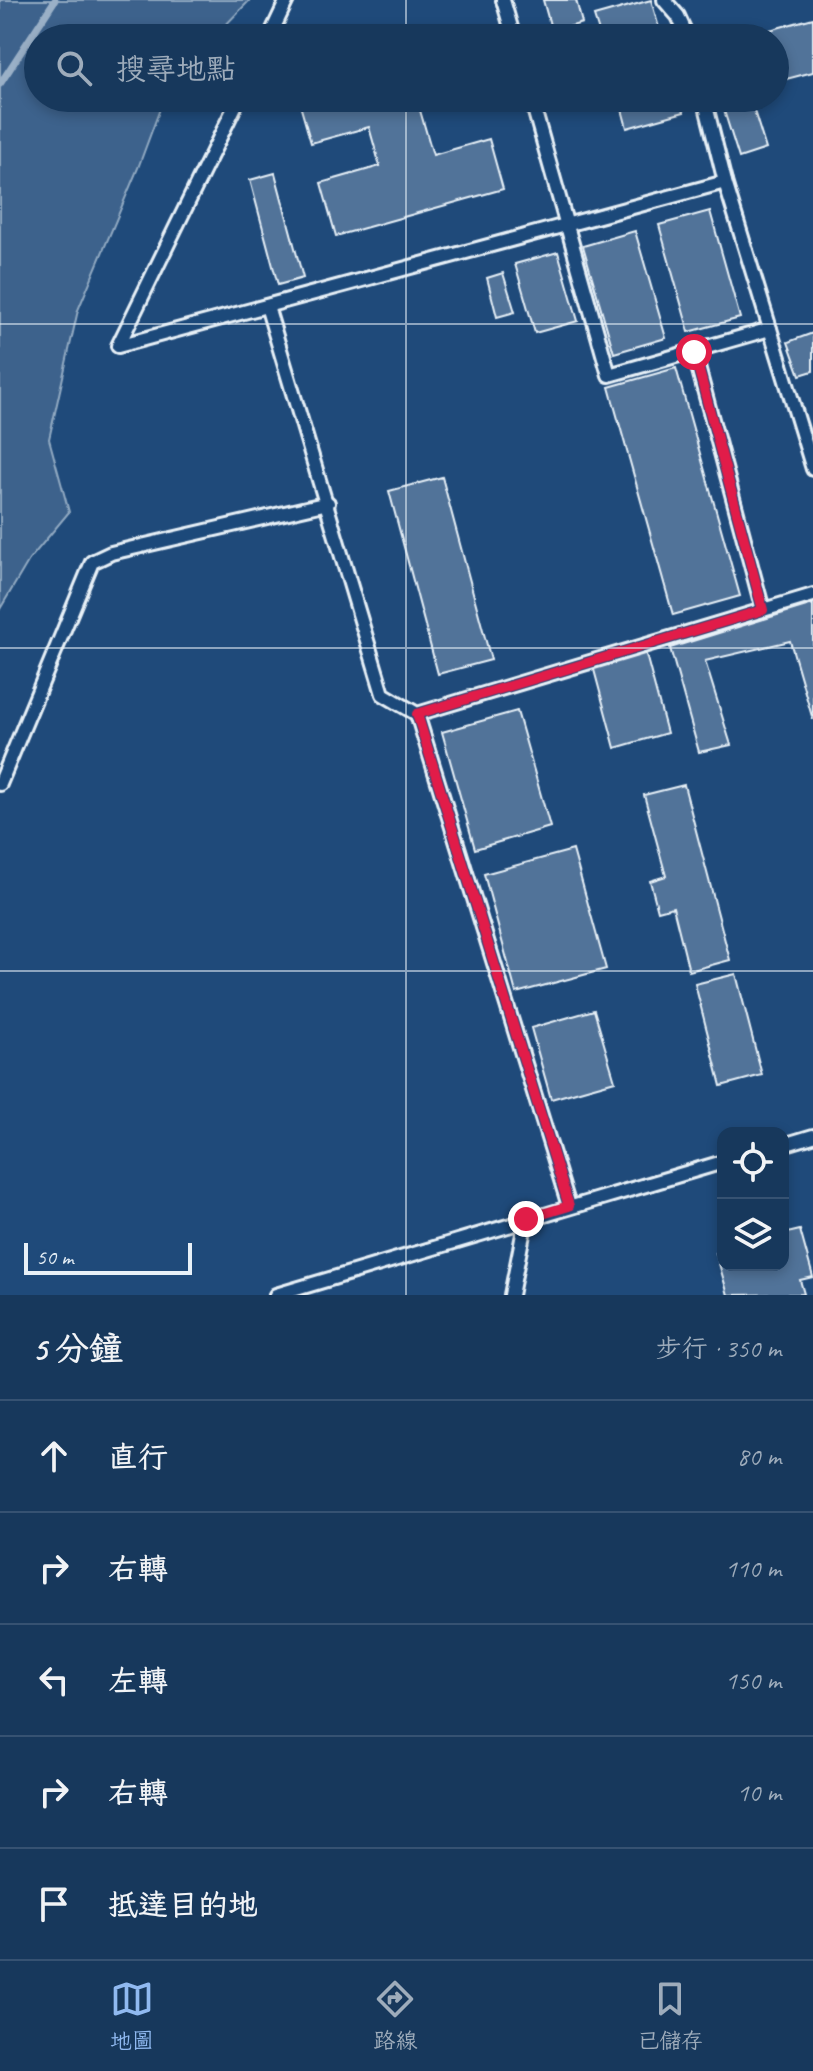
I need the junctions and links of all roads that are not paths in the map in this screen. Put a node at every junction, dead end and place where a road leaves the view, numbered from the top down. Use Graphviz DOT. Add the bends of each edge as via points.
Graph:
graph roads {
  1 [pos="287,0"];
  2 [pos="503,0"];
  3 [pos="664,0"];
  4 [pos="276,24"];
  5 [pos="510,24"];
  6 [pos="682,24"];
  7 [pos="232,112"];
  8 [pos="535,112"];
  9 [pos="708,112"];
  10 [pos="725,182"];
  11 [pos="567,225"];
  12 [pos="267,306"];
  13 [pos="770,329"];
  14 [pos="694,352"];
  15 [pos="813,469"];
  16 [pos="328,503"];
  17 [pos="813,595"];
  18 [pos="763,610"];
  19 [pos="417,714"];
  20 [pos="0,784"];
  21 [pos="813,1136"];
  22 [pos="789,1143"];
  23 [pos="717,1164"];
  24 [pos="569,1206"];
  25 [pos="526,1219"];
  26 [pos="276,1295"];
  27 [pos="511,1295"];
  1 -- 4 [label="lane"];
  2 -- 5 [label="lane"];
  3 -- 6 [label="lane"];
  7 -- 12 [label="lane" via="118,346"];
  8 -- 11 [label="lane"];
  9 -- 10 [label="lane"];
  10 -- 11 [label="lane"];
  10 -- 13 [label="lane"];
  11 -- 12 [label="lane"];
  11 -- 14 [label="lane" via="609,375"];
  12 -- 16 [label="lane"];
  13 -- 14 [label="lane"];
  13 -- 15 [label="lane"];
  14 -- 18 [label="lane"];
  16 -- 19 [label="lane" via="383,694"];
  16 -- 20 [label="lane" via="111,553 92,562"];
  17 -- 18 [label="lane"];
  18 -- 19 [label="lane"];
  19 -- 24 [label="lane"];
  21 -- 22 [label="lane"];
  23 -- 24 [label="lane"];
  24 -- 25 [label="lane"];
  25 -- 26 [label="lane"];
  25 -- 27 [label="lane"];
}
